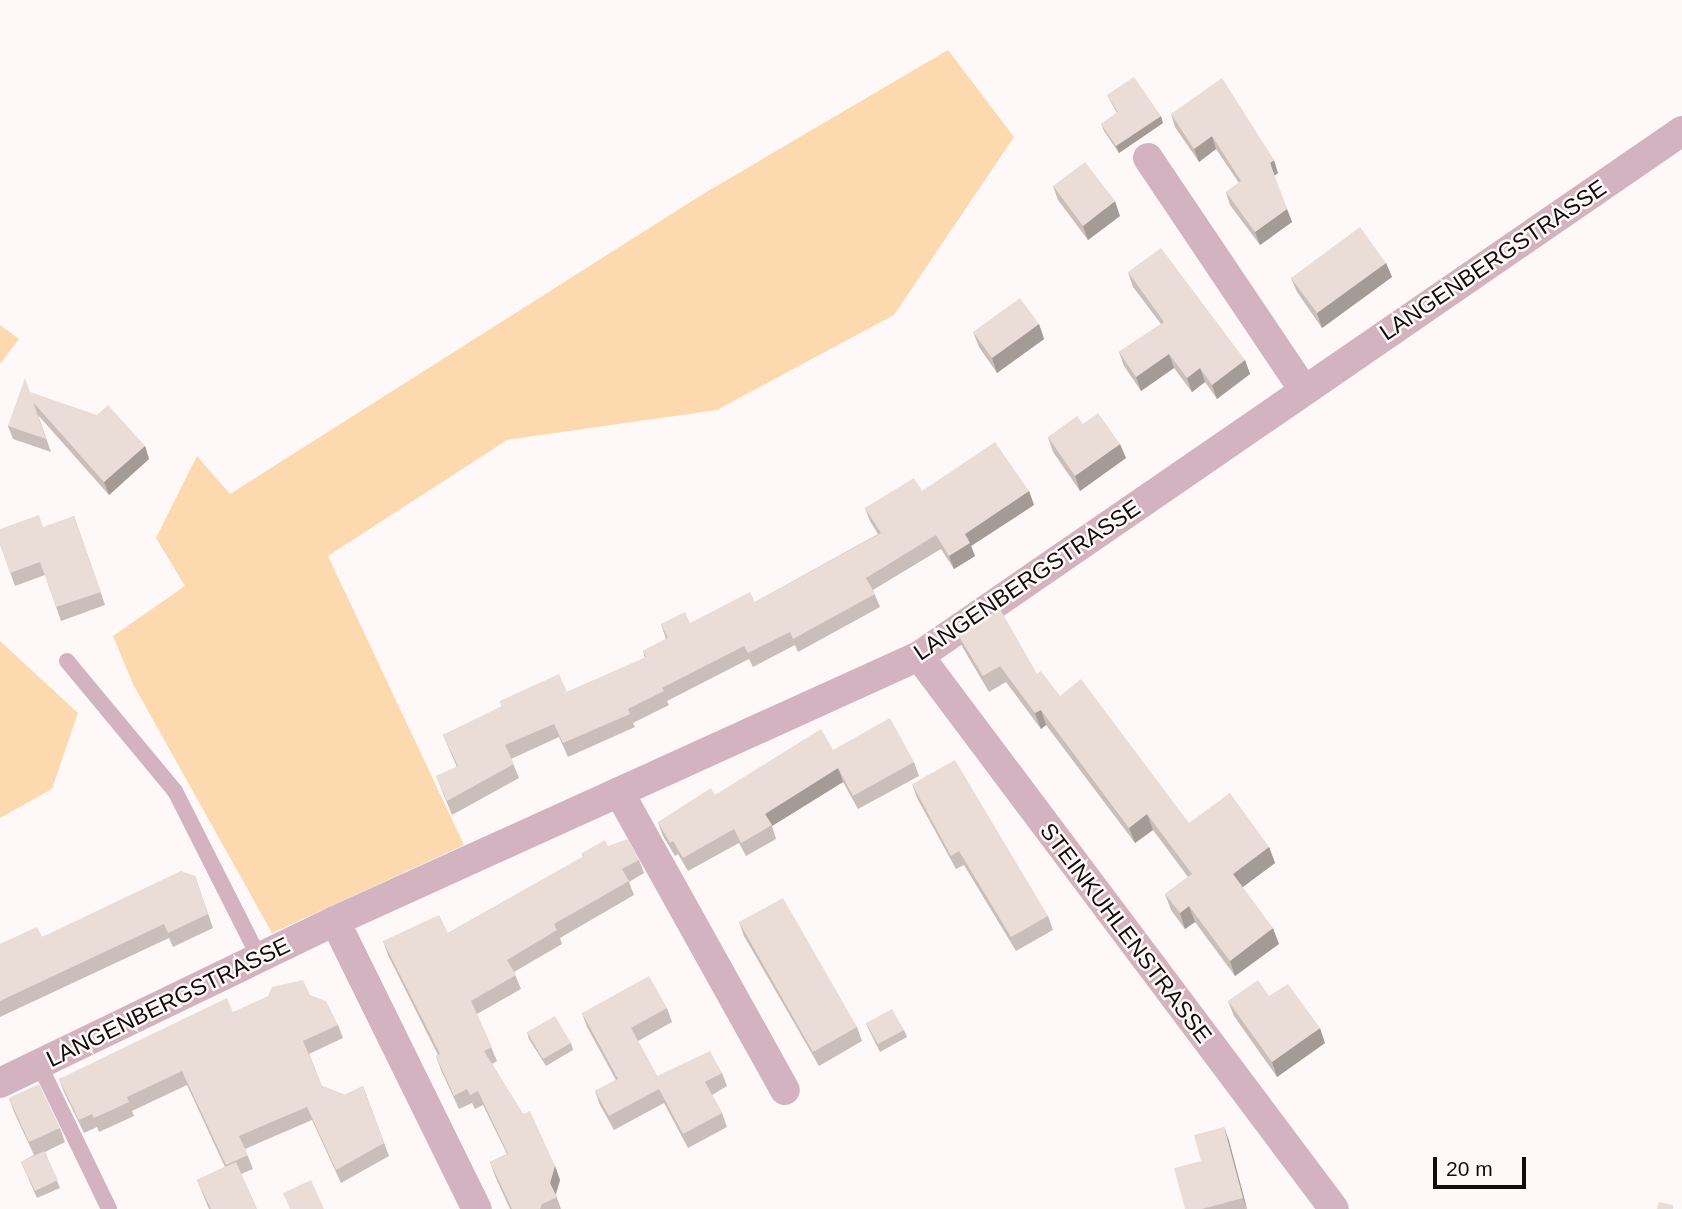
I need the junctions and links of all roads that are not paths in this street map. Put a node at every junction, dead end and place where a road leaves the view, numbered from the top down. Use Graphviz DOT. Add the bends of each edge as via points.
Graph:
graph roads {
  1 [pos="1682,131"];
  2 [pos="1148,158"];
  3 [pos="1303,389"];
  4 [pos="919,656"];
  5 [pos="67,661"];
  6 [pos="618,792"];
  7 [pos="335,921"];
  8 [pos="260,959"];
  9 [pos="39,1065"];
  10 [pos="0,1083"];
  11 [pos="785,1090"];
  12 [pos="109,1209"];
  13 [pos="477,1209"];
  14 [pos="1334,1209"];
  1 -- 3 [label="street, LANGENBERGSTRASSE"];
  2 -- 3 [label="street"];
  3 -- 4 [label="street, LANGENBERGSTRASSE"];
  4 -- 6 [label="street, LANGENBERGSTRASSE"];
  4 -- 14 [label="street, STEINKUHLENSTRASSE"];
  5 -- 8 [label="lane" via="176,791"];
  6 -- 7 [label="street, LANGENBERGSTRASSE"];
  6 -- 11 [label="street"];
  7 -- 8 [label="street, LANGENBERGSTRASSE"];
  7 -- 13 [label="street"];
  8 -- 9 [label="street, LANGENBERGSTRASSE"];
  9 -- 10 [label="street, LANGENBERGSTRASSE"];
  9 -- 12 [label="lane"];
}
